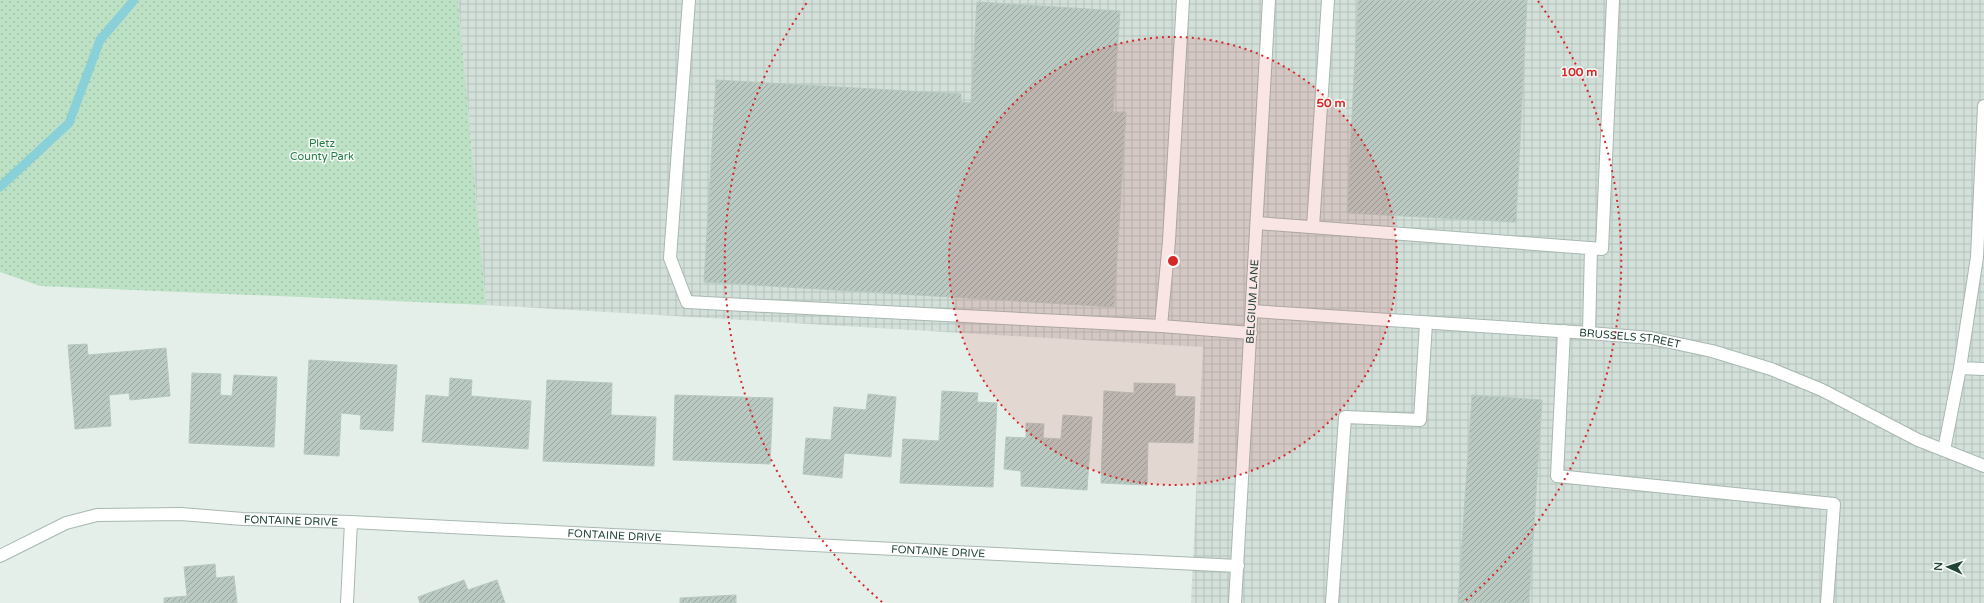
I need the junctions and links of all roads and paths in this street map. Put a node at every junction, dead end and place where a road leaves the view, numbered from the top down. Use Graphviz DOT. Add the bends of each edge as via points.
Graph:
graph roads {
  1 [pos="689,0"];
  2 [pos="1183,0"];
  3 [pos="1270,0"];
  4 [pos="1328,0"];
  5 [pos="1613,0"];
  6 [pos="1984,106"];
  7 [pos="1257,223"];
  8 [pos="1313,228"];
  9 [pos="1591,248"];
  10 [pos="1252,311"];
  11 [pos="1426,323"];
  12 [pos="1161,326"];
  13 [pos="1564,331"];
  14 [pos="1251,333"];
  15 [pos="1589,333"];
  16 [pos="1960,368"];
  17 [pos="1984,369"];
  18 [pos="1944,450"];
  19 [pos="1984,466"];
  20 [pos="351,522"];
  21 [pos="0,556"];
  22 [pos="1238,566"];
  23 [pos="347,603"];
  24 [pos="1235,603"];
  25 [pos="1332,603"];
  26 [pos="1827,603"];
  1 -- 12 [label="street" via="670,258 687,302"];
  2 -- 12 [label="street" via="1169,241"];
  3 -- 7 [label="street, BELGIUM LANE"];
  4 -- 8 [label="street"];
  5 -- 9 [label="street" via="1602,249"];
  6 -- 16 [label="street" via="1977,258"];
  7 -- 8 [label="street"];
  7 -- 10 [label="street, BELGIUM LANE"];
  8 -- 9 [label="street"];
  9 -- 15 [label="street"];
  10 -- 11 [label="street, BRUSSELS STREET"];
  10 -- 14 [label="street, BELGIUM LANE"];
  11 -- 13 [label="street, BRUSSELS STREET"];
  11 -- 25 [label="street" via="1420,420 1345,417"];
  12 -- 14 [label="street"];
  13 -- 15 [label="street, BRUSSELS STREET"];
  13 -- 26 [label="street" via="1557,476 1834,504"];
  14 -- 22 [label="street, BELGIUM LANE"];
  15 -- 18 [label="street, BRUSSELS STREET" via="1651,338 1712,351 1771,369 1822,390 1918,440"];
  16 -- 17 [label="street"];
  16 -- 18 [label="street"];
  18 -- 19 [label="street, BRUSSELS STREET"];
  20 -- 21 [label="street, FONTAINE DRIVE" via="243,519 180,514 98,515 66,523"];
  20 -- 22 [label="street, FONTAINE DRIVE"];
  20 -- 23 [label="street"];
  22 -- 24 [label="street, BELGIUM LANE"];
}
